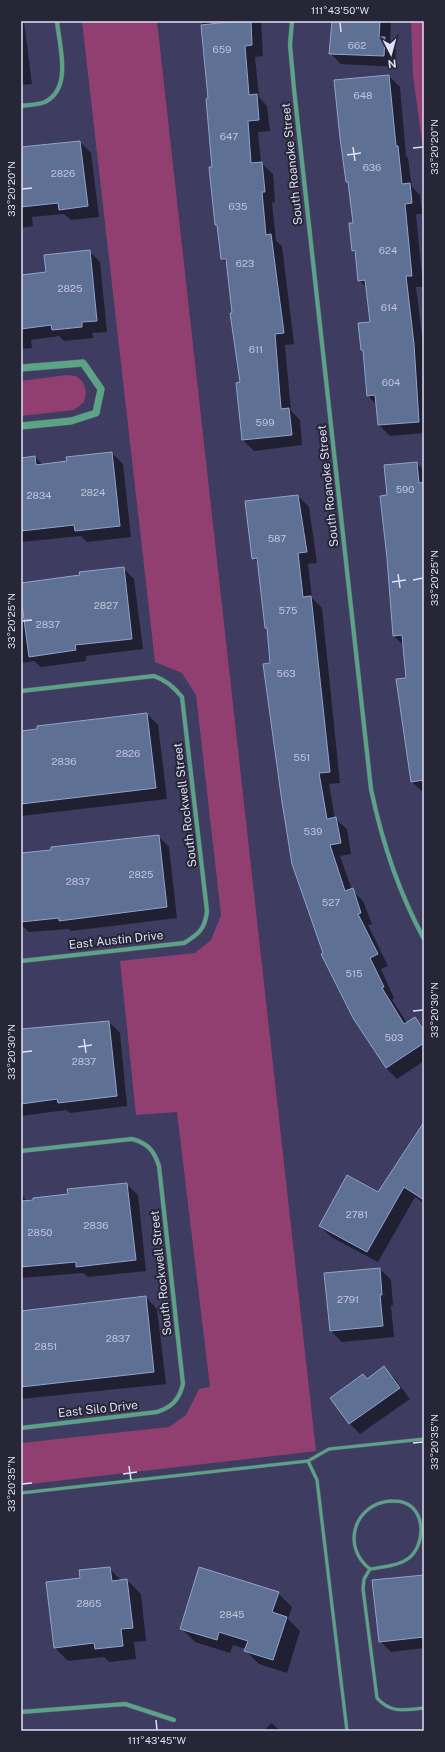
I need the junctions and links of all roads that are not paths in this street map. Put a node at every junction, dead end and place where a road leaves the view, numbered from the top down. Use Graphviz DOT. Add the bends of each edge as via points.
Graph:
graph roads {
  1 [pos="57,21"];
  2 [pos="292,21"];
  3 [pos="21,106"];
  4 [pos="21,368"];
  5 [pos="21,426"];
  6 [pos="21,691"];
  7 [pos="205,924"];
  8 [pos="424,939"];
  9 [pos="21,961"];
  10 [pos="21,1151"];
  11 [pos="175,1403"];
  12 [pos="21,1428"];
  13 [pos="424,1439"];
  14 [pos="308,1461"];
  15 [pos="21,1493"];
  16 [pos="370,1569"];
  17 [pos="424,1708"];
  18 [pos="21,1712"];
  19 [pos="174,1720"];
  20 [pos="347,1731"];
  1 -- 3 [label="street" via="63,76 59,89 45,102"];
  2 -- 8 [label="street, South Roanoke Street" via="290,45 294,89 371,789 394,876"];
  4 -- 5 [label="street" via="83,363 100,389 96,413 70,421"];
  6 -- 7 [label="street, South Rockwell Street" via="154,676 173,686 182,698 207,911"];
  7 -- 9 [label="street, East Austin Drive" via="195,936 184,943"];
  10 -- 11 [label="street, South Rockwell Street" via="132,1139 146,1144 156,1156 183,1384 181,1394"];
  11 -- 12 [label="street, East Silo Drive" via="157,1412"];
  13 -- 14 [label="lane" via="329,1449"];
  14 -- 15 [label="lane"];
  14 -- 20 [label="lane" via="317,1480"];
  16 -- 16 [label="lane" via="408,1559 417,1549 421,1538 421,1523 412,1507 403,1502 378,1502 361,1517 354,1541 361,1562"];
  16 -- 17 [label="lane" via="364,1579 363,1589 377,1698 392,1709"];
  18 -- 19 [label="street" via="125,1704"];
}
